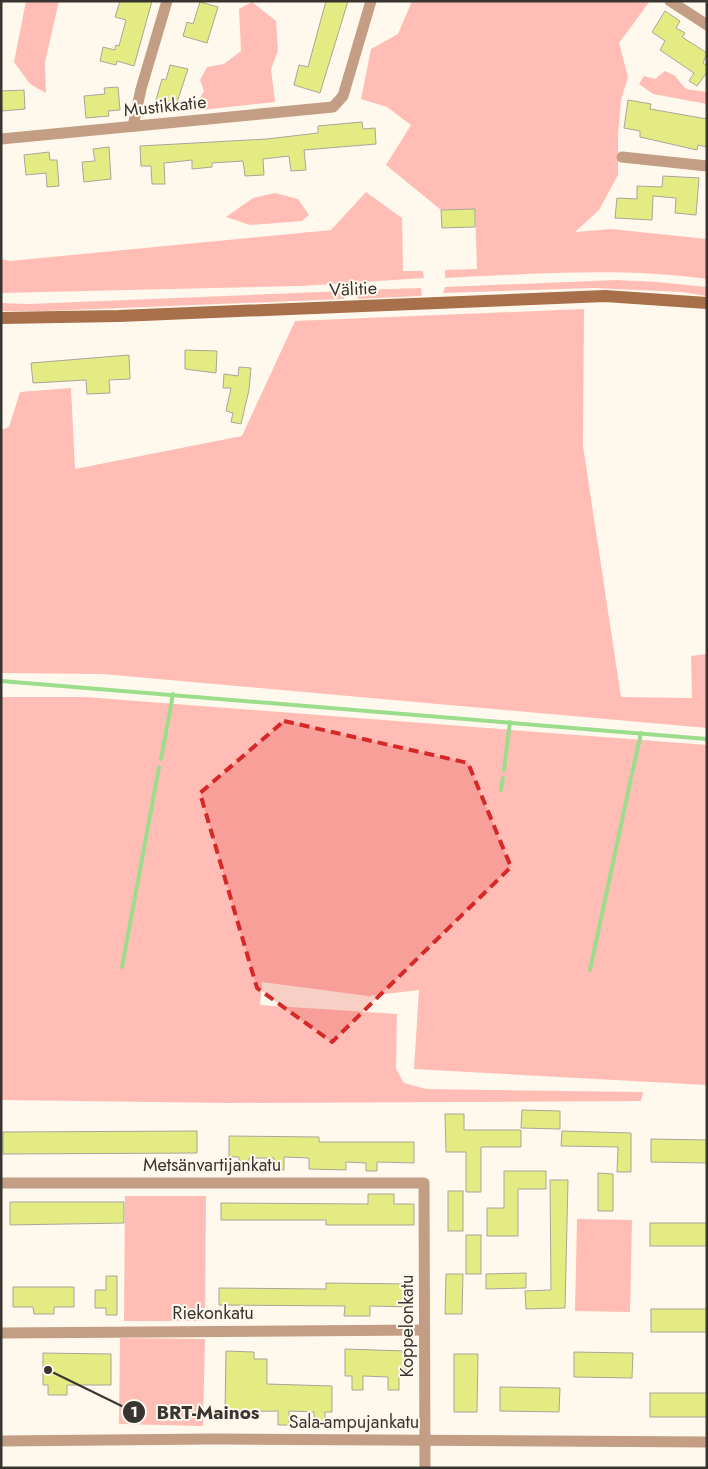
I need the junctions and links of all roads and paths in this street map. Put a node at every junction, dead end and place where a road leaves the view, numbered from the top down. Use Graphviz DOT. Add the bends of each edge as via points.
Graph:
graph roads {
  1 [pos="167,1"];
  2 [pos="371,1"];
  3 [pos="670,1"];
  4 [pos="707,25"];
  5 [pos="133,126"];
  6 [pos="1,139"];
  7 [pos="622,157"];
  8 [pos="707,166"];
  9 [pos="707,303"];
  10 [pos="1,318"];
  11 [pos="1,1183"];
  12 [pos="424,1184"];
  13 [pos="424,1330"];
  14 [pos="1,1333"];
  15 [pos="425,1440"];
  16 [pos="1,1442"];
  17 [pos="707,1442"];
  18 [pos="425,1468"];
  1 -- 5 [label="street"];
  2 -- 5 [label="street, Mustikkatie" via="343,96 333,107"];
  3 -- 4 [label="street"];
  5 -- 6 [label="street, Mustikkatie"];
  7 -- 8 [label="street"];
  9 -- 10 [label="main road, Välitie" via="605,296"];
  11 -- 12 [label="street, Metsänvartijankatu"];
  12 -- 13 [label="street, Koppelonkatu"];
  13 -- 14 [label="street, Riekonkatu"];
  13 -- 15 [label="street, Koppelonkatu"];
  15 -- 16 [label="street, Sala-ampujankatu"];
  15 -- 17 [label="street, Sala-ampujankatu"];
  15 -- 18 [label="street, Koppelonkatu"];
}
